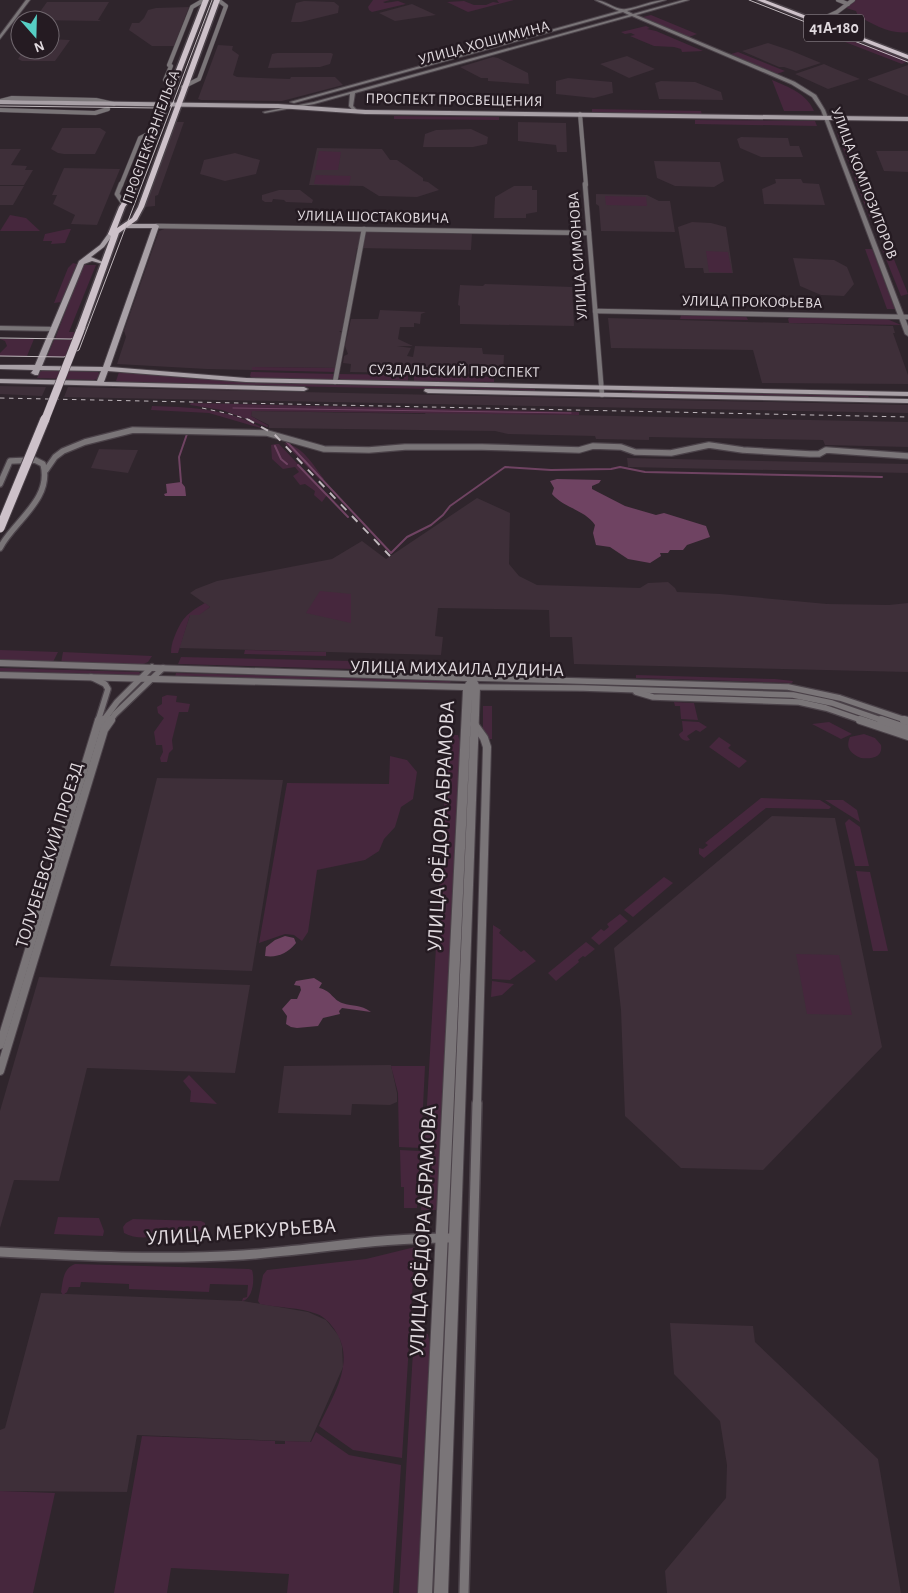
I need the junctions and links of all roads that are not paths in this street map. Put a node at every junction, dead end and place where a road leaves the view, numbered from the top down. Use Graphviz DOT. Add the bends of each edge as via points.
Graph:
graph roads {
  1 [pos="28,0"];
  2 [pos="205,0"];
  3 [pos="218,0"];
  4 [pos="599,0"];
  5 [pos="664,0"];
  6 [pos="687,0"];
  7 [pos="760,0"];
  8 [pos="771,0"];
  9 [pos="838,0"];
  10 [pos="853,0"];
  11 [pos="848,4"];
  12 [pos="624,11"];
  13 [pos="634,15"];
  14 [pos="822,19"];
  15 [pos="180,36"];
  16 [pos="0,38"];
  17 [pos="191,39"];
  18 [pos="474,52"];
  19 [pos="908,52"];
  20 [pos="483,56"];
  21 [pos="908,57"];
  22 [pos="204,63"];
  23 [pos="192,64"];
  24 [pos="173,86"];
  25 [pos="183,87"];
  26 [pos="353,92"];
  27 [pos="0,102"];
  28 [pos="294,104"];
  29 [pos="316,106"];
  30 [pos="165,107"];
  31 [pos="177,107"];
  32 [pos="279,107"];
  33 [pos="0,109"];
  34 [pos="356,111"];
  35 [pos="265,112"];
  36 [pos="296,112"];
  37 [pos="580,115"];
  38 [pos="827,119"];
  39 [pos="908,120"];
  40 [pos="156,130"];
  41 [pos="124,204"];
  42 [pos="135,219"];
  43 [pos="127,226"];
  44 [pos="156,226"];
  45 [pos="364,229"];
  46 [pos="112,232"];
  47 [pos="589,233"];
  48 [pos="101,263"];
  49 [pos="80,264"];
  50 [pos="595,311"];
  51 [pos="906,318"];
  52 [pos="0,328"];
  53 [pos="53,329"];
  54 [pos="78,331"];
  55 [pos="908,334"];
  56 [pos="0,367"];
  57 [pos="37,368"];
  58 [pos="106,369"];
  59 [pos="0,381"];
  60 [pos="32,382"];
  61 [pos="335,382"];
  62 [pos="100,384"];
  63 [pos="601,391"];
  64 [pos="908,394"];
  65 [pos="908,401"];
  66 [pos="908,456"];
  67 [pos="46,470"];
  68 [pos="0,484"];
  69 [pos="0,513"];
  70 [pos="0,528"];
  71 [pos="0,548"];
  72 [pos="0,663"];
  73 [pos="152,668"];
  74 [pos="163,668"];
  75 [pos="0,675"];
  76 [pos="91,677"];
  77 [pos="472,678"];
  78 [pos="148,679"];
  79 [pos="692,683"];
  80 [pos="472,687"];
  81 [pos="628,689"];
  82 [pos="693,691"];
  83 [pos="908,721"];
  84 [pos="474,724"];
  85 [pos="908,729"];
  86 [pos="908,736"];
  87 [pos="95,737"];
  88 [pos="0,1044"];
  89 [pos="0,1071"];
  90 [pos="449,1238"];
  91 [pos="0,1252"];
  92 [pos="425,1593"];
  93 [pos="442,1593"];
  94 [pos="464,1593"];
  1 -- 16 [label="street"];
  2 -- 15 [label="street" via="192,7"];
  2 -- 17 [label="main road, ПРОСПЕКТ ЭНГЕЛЬСА"];
  3 -- 22 [label="street" via="226,6"];
  3 -- 23 [label="main road, ПРОСПЕКТ ЭНГЕЛЬСА"];
  4 -- 12 [label="street, УЛИЦА КОМПОЗИТОРОВ"];
  5 -- 12 [label="street, УЛИЦА ХОШИМИНА"];
  6 -- 13 [label="street, УЛИЦА ХОШИМИНА"];
  7 -- 21 [label="main road, 41А-180"];
  8 -- 14 [label="main road, 41А-180"];
  9 -- 11 [label="street"];
  10 -- 11 [label="street"];
  11 -- 14 [label="street"];
  12 -- 13 [label="street, УЛИЦА КОМПОЗИТОРОВ"];
  12 -- 18 [label="street, УЛИЦА ХОШИМИНА"];
  13 -- 20 [label="street, УЛИЦА ХОШИМИНА"];
  13 -- 38 [label="street, УЛИЦА КОМПОЗИТОРОВ" via="798,86 816,98"];
  14 -- 19 [label="main road, 41А-180"];
  15 -- 17 [label="street"];
  15 -- 24 [label="street" via="165,80"];
  17 -- 24 [label="main road, ПРОСПЕКТ ЭНГЕЛЬСА"];
  18 -- 20 [label="street"];
  18 -- 28 [label="street, УЛИЦА ХОШИМИНА"];
  20 -- 26 [label="street, УЛИЦА ХОШИМИНА"];
  22 -- 23 [label="street"];
  22 -- 25 [label="street" via="199,79"];
  23 -- 25 [label="main road, ПРОСПЕКТ ЭНГЕЛЬСА"];
  24 -- 30 [label="main road, ПРОСПЕКТ ЭНГЕЛЬСА"];
  25 -- 31 [label="main road, ПРОСПЕКТ ЭНГЕЛЬСА"];
  26 -- 29 [label="street, УЛИЦА ХОШИМИНА"];
  26 -- 34 [label="street" via="351,106"];
  27 -- 30 [label="main road, ПРОСПЕКТ ПРОСВЕЩЕНИЯ"];
  28 -- 29 [label="main road, ПРОСПЕКТ ПРОСВЕЩЕНИЯ"];
  28 -- 32 [label="main road, ПРОСПЕКТ ПРОСВЕЩЕНИЯ"];
  28 -- 36 [label="street"];
  29 -- 34 [label="main road, ПРОСПЕКТ ПРОСВЕЩЕНИЯ"];
  30 -- 31 [label="main road, ПРОСПЕКТ ПРОСВЕЩЕНИЯ"];
  30 -- 33 [label="main road, ПРОСПЕКТ ПРОСВЕЩЕНИЯ"];
  30 -- 40 [label="main road, ПРОСПЕКТ ЭНГЕЛЬСА"];
  31 -- 32 [label="main road, ПРОСПЕКТ ПРОСВЕЩЕНИЯ"];
  31 -- 35 [label="main road, ПРОСПЕКТ ПРОСВЕЩЕНИЯ"];
  31 -- 42 [label="main road, ПРОСПЕКТ ЭНГЕЛЬСА"];
  32 -- 35 [label="street"];
  34 -- 37 [label="main road, ПРОСПЕКТ ПРОСВЕЩЕНИЯ"];
  35 -- 36 [label="main road, ПРОСПЕКТ ПРОСВЕЩЕНИЯ"];
  36 -- 37 [label="main road, ПРОСПЕКТ ПРОСВЕЩЕНИЯ"];
  37 -- 38 [label="main road, ПРОСПЕКТ ПРОСВЕЩЕНИЯ"];
  37 -- 47 [label="street, УЛИЦА СИМОНОВА"];
  38 -- 39 [label="main road, ПРОСПЕКТ ПРОСВЕЩЕНИЯ"];
  38 -- 51 [label="street, УЛИЦА КОМПОЗИТОРОВ"];
  40 -- 41 [label="main road, ПРОСПЕКТ ЭНГЕЛЬСА"];
  40 -- 41 [label="street" via="140,138 117,194"];
  41 -- 46 [label="main road, ПРОСПЕКТ ЭНГЕЛЬСА"];
  42 -- 43 [label="main road, ПРОСПЕКТ ЭНГЕЛЬСА"];
  42 -- 44 [label="main road, УЛИЦА ШОСТАКОВИЧА"];
  43 -- 44 [label="main road, УЛИЦА ШОСТАКОВИЧА"];
  43 -- 54 [label="main road, ПРОСПЕКТ ЭНГЕЛЬСА" via="116,232"];
  44 -- 45 [label="street, УЛИЦА ШОСТАКОВИЧА"];
  44 -- 58 [label="main road"];
  45 -- 47 [label="street, УЛИЦА ШОСТАКОВИЧА"];
  45 -- 61 [label="street"];
  46 -- 48 [label="main road, ПРОСПЕКТ ЭНГЕЛЬСА"];
  46 -- 49 [label="main road, ПРОСПЕКТ ЭНГЕЛЬСА" via="104,244"];
  47 -- 50 [label="street, УЛИЦА СИМОНОВА"];
  48 -- 49 [label="main road" via="92,259"];
  48 -- 54 [label="main road, ПРОСПЕКТ ЭНГЕЛЬСА"];
  49 -- 53 [label="main road, ПРОСПЕКТ ЭНГЕЛЬСА"];
  50 -- 51 [label="street, УЛИЦА ПРОКОФЬЕВА"];
  50 -- 63 [label="street, УЛИЦА СИМОНОВА"];
  51 -- 55 [label="street, УЛИЦА КОМПОЗИТОРОВ"];
  52 -- 53 [label="street"];
  53 -- 57 [label="main road, ПРОСПЕКТ ЭНГЕЛЬСА"];
  54 -- 69 [label="main road"];
  54 -- 70 [label="main road, bridge"];
  56 -- 57 [label="main road, СУЗДАЛЬСКИЙ ПРОСПЕКТ"];
  57 -- 58 [label="main road, СУЗДАЛЬСКИЙ ПРОСПЕКТ"];
  57 -- 60 [label="main road, ПРОСПЕКТ ЭНГЕЛЬСА"];
  58 -- 61 [label="main road, СУЗДАЛЬСКИЙ ПРОСПЕКТ" via="246,380"];
  58 -- 62 [label="main road"];
  59 -- 60 [label="main road, СУЗДАЛЬСКИЙ ПРОСПЕКТ"];
  60 -- 62 [label="main road, СУЗДАЛЬСКИЙ ПРОСПЕКТ"];
  61 -- 63 [label="main road, СУЗДАЛЬСКИЙ ПРОСПЕКТ"];
  62 -- 63 [label="main road, СУЗДАЛЬСКИЙ ПРОСПЕКТ"];
  63 -- 64 [label="main road, СУЗДАЛЬСКИЙ ПРОСПЕКТ"];
  63 -- 65 [label="main road, СУЗДАЛЬСКИЙ ПРОСПЕКТ"];
  66 -- 67 [label="street" via="826,450 810,454 709,446 671,453 593,446 579,450 482,446 324,449 267,434 133,430 63,451"];
  67 -- 68 [label="street" via="38,461 10,461"];
  67 -- 71 [label="street" via="32,507 6,536"];
  72 -- 73 [label="street, УЛИЦА МИХАИЛА ДУДИНА"];
  73 -- 74 [label="street, УЛИЦА МИХАИЛА ДУДИНА"];
  73 -- 78 [label="street, ТОЛУБЕЕВСКИЙ ПРОЕЗД"];
  74 -- 77 [label="street, УЛИЦА МИХАИЛА ДУДИНА"];
  74 -- 78 [label="street, ТОЛУБЕЕВСКИЙ ПРОЕЗД"];
  75 -- 76 [label="street, УЛИЦА МИХАИЛА ДУДИНА"];
  76 -- 78 [label="street, УЛИЦА МИХАИЛА ДУДИНА"];
  76 -- 87 [label="street, ТОЛУБЕЕВСКИЙ ПРОЕЗД" via="108,689"];
  77 -- 79 [label="street, УЛИЦА МИХАИЛА ДУДИНА"];
  77 -- 80 [label="street, УЛИЦА ФЁДОРА АБРАМОВА"];
  78 -- 80 [label="street, УЛИЦА МИХАИЛА ДУДИНА"];
  78 -- 87 [label="street, ТОЛУБЕЕВСКИЙ ПРОЕЗД" via="108,712"];
  78 -- 89 [label="street, ТОЛУБЕЕВСКИЙ ПРОЕЗД" via="104,730"];
  79 -- 82 [label="street"];
  79 -- 83 [label="street, УЛИЦА МИХАИЛА ДУДИНА" via="794,688 840,698"];
  80 -- 81 [label="street, УЛИЦА МИХАИЛА ДУДИНА"];
  80 -- 84 [label="street, УЛИЦА ФЁДОРА АБРАМОВА"];
  80 -- 90 [label="street, УЛИЦА ФЁДОРА АБРАМОВА"];
  81 -- 82 [label="street, УЛИЦА МИХАИЛА ДУДИНА"];
  81 -- 86 [label="street" via="653,696 811,704"];
  82 -- 85 [label="street, УЛИЦА МИХАИЛА ДУДИНА" via="771,693 812,698"];
  84 -- 90 [label="street, УЛИЦА ФЁДОРА АБРАМОВА"];
  84 -- 94 [label="street" via="487,747"];
  87 -- 88 [label="street, ТОЛУБЕЕВСКИЙ ПРОЕЗД"];
  90 -- 91 [label="street, УЛИЦА МЕРКУРЬЕВА" via="401,1238 263,1253 174,1258"];
  90 -- 92 [label="street, УЛИЦА ФЁДОРА АБРАМОВА"];
  90 -- 93 [label="street, УЛИЦА ФЁДОРА АБРАМОВА"];
}
